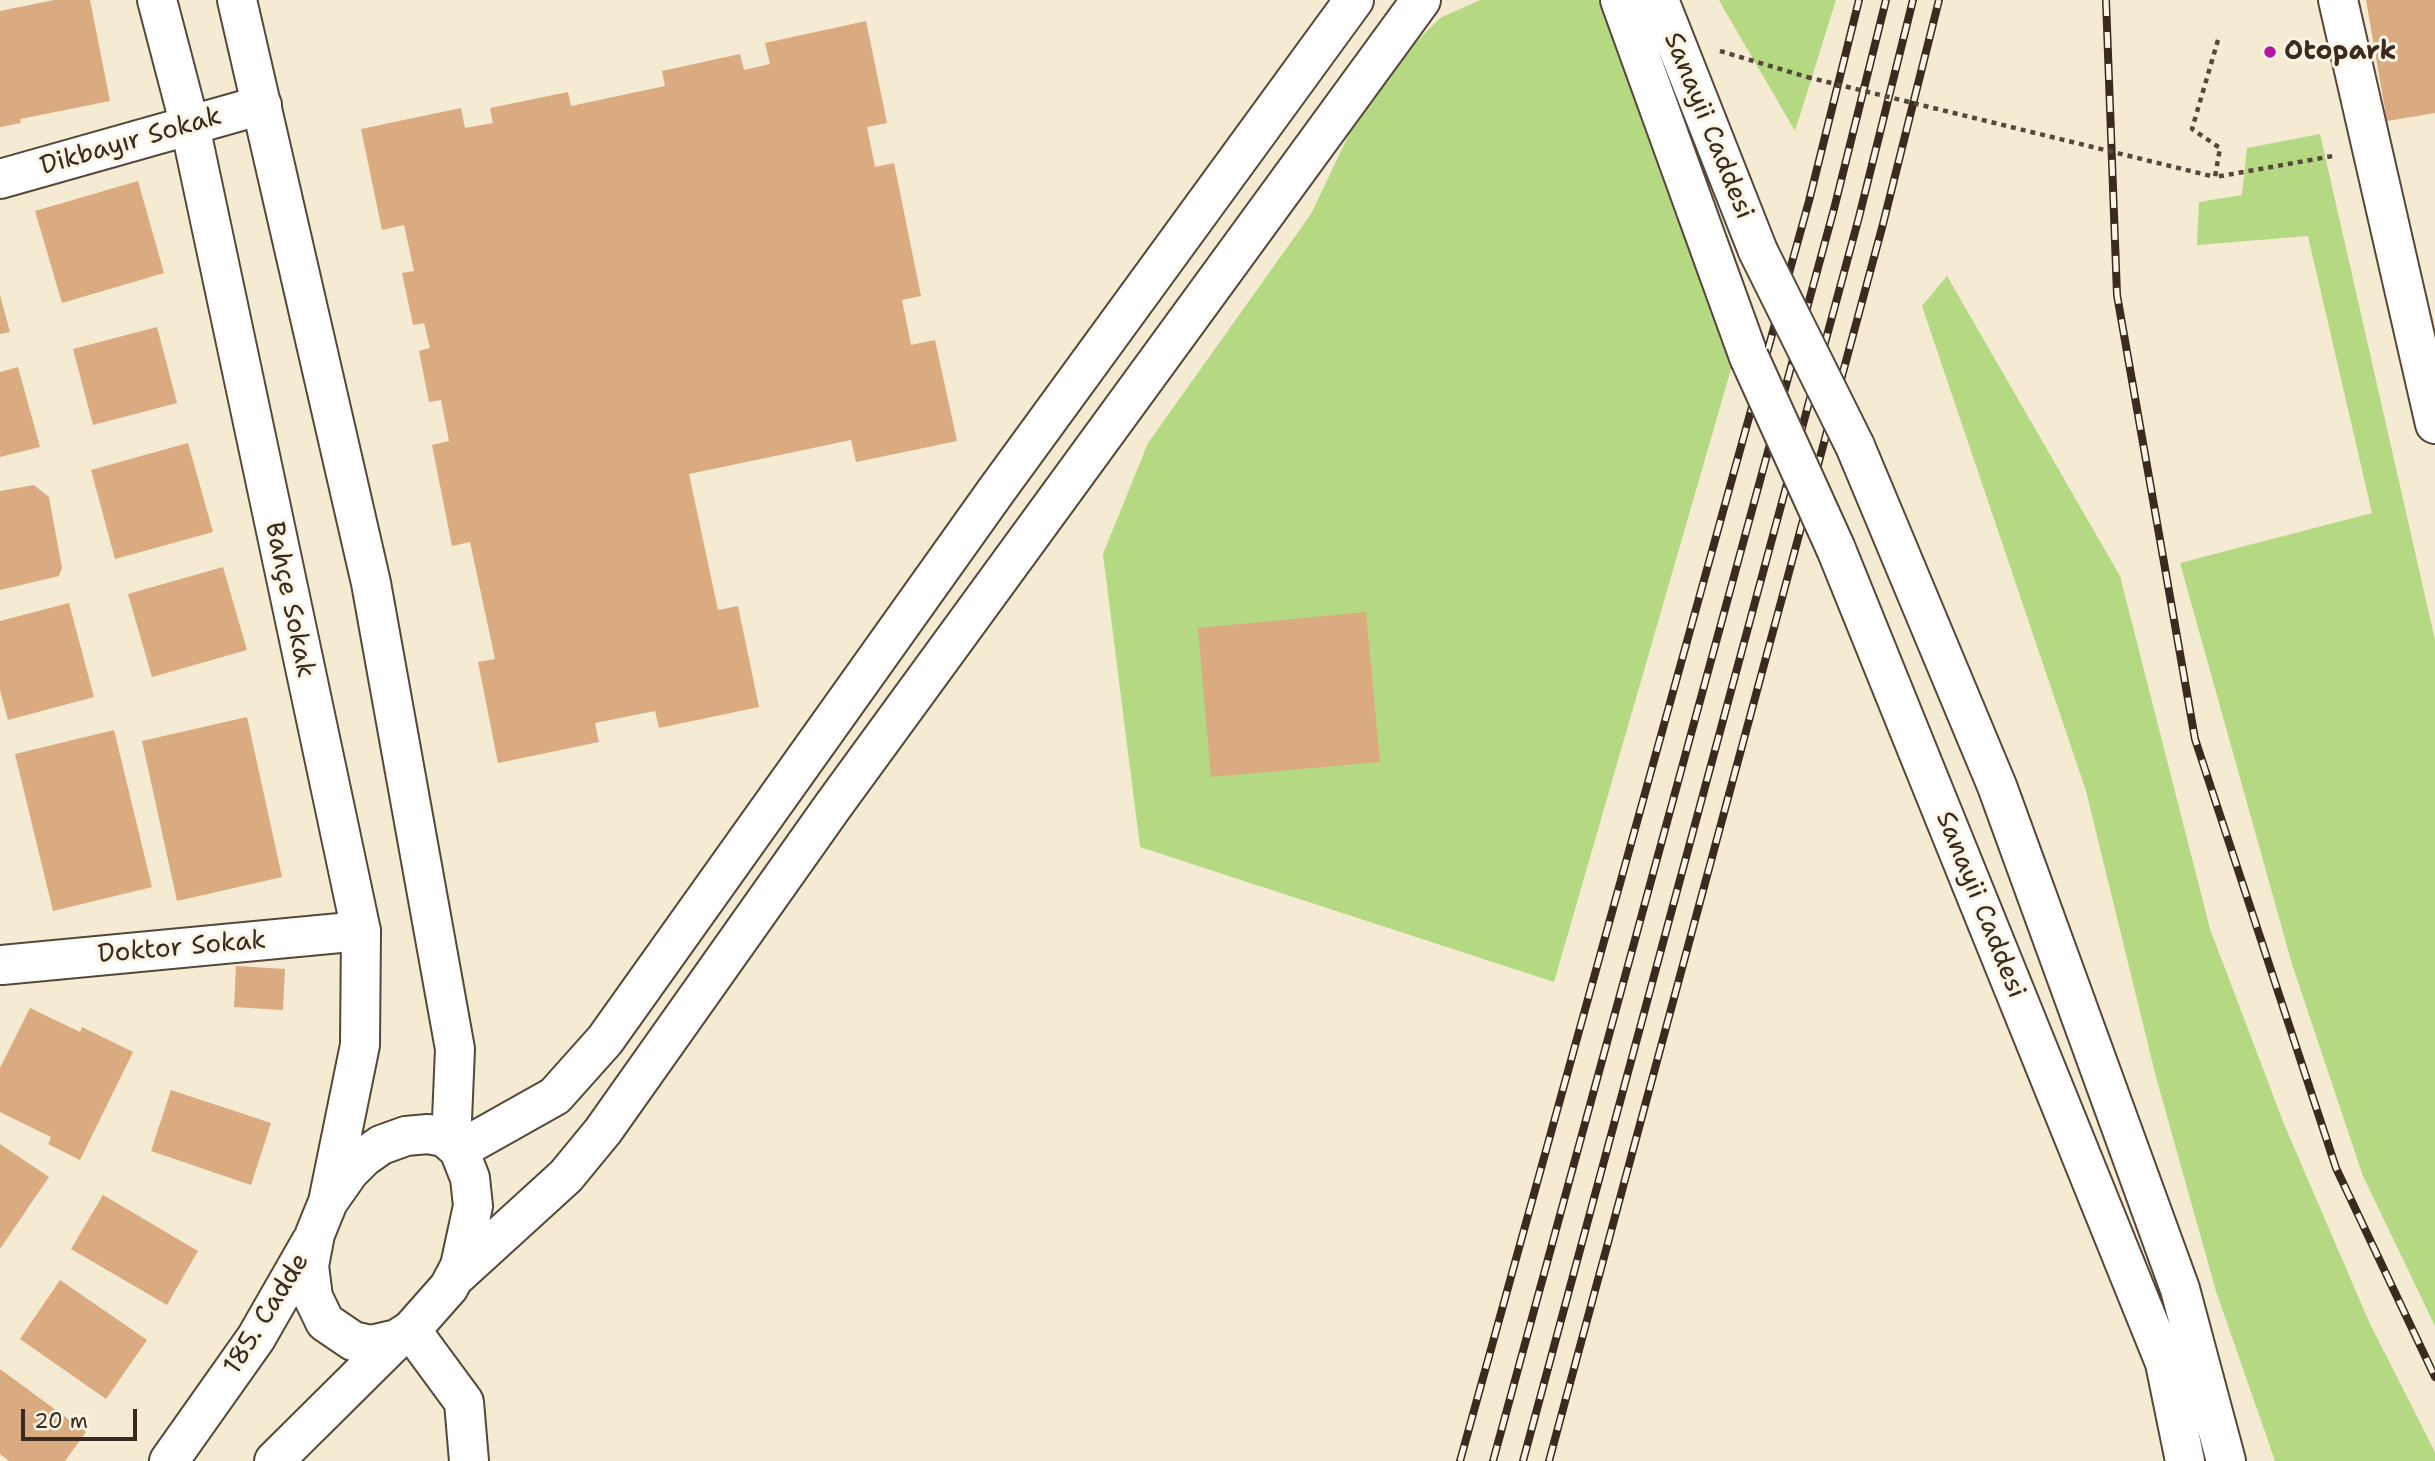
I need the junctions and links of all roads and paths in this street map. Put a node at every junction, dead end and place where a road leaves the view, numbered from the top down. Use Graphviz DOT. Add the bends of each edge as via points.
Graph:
graph roads {
  1 [pos="158,0"];
  2 [pos="237,0"];
  3 [pos="1354,0"];
  4 [pos="1421,0"];
  5 [pos="2338,0"];
  6 [pos="1627,2"];
  7 [pos="1673,39"];
  8 [pos="2218,40"];
  9 [pos="262,105"];
  10 [pos="190,126"];
  11 [pos="2372,149"];
  12 [pos="2215,177"];
  13 [pos="0,180"];
  14 [pos="2435,425"];
  15 [pos="361,930"];
  16 [pos="1,964"];
  17 [pos="455,1147"];
  18 [pos="322,1218"];
  19 [pos="453,1279"];
  20 [pos="404,1335"];
  21 [pos="169,1461"];
  22 [pos="274,1461"];
  23 [pos="469,1461"];
  24 [pos="2185,1461"];
  25 [pos="2226,1461"];
  1 -- 10 [label="street, Bahçe Sokak"];
  2 -- 9 [label="street"];
  3 -- 17 [label="street" via="605,1040 555,1096"];
  4 -- 19 [label="street" via="841,794 603,1131 566,1176"];
  5 -- 11 [label="street"];
  6 -- 7 [label="street, Sanayii Caddesi"];
  6 -- 24 [label="street, Sanayii Caddesi, bridge" via="1749,357 1836,549 2165,1363"];
  7 -- 12 [label="path, bridge" via="1807,77"];
  7 -- 25 [label="street, Sanayii Caddesi, bridge" via="1759,251 1855,446 1997,786 2180,1289"];
  8 -- 12 [label="path" via="2192,129 2220,148"];
  9 -- 10 [label="street, Dikbayır Sokak"];
  9 -- 17 [label="street" via="371,583 455,1049"];
  10 -- 13 [label="street, Dikbayır Sokak"];
  10 -- 15 [label="street, Bahçe Sokak"];
  11 -- 12 [label="path"];
  11 -- 14 [label="street"];
  15 -- 16 [label="street, Doktor Sokak"];
  15 -- 18 [label="street, Bahçe Sokak" via="360,1045"];
  17 -- 18 [label="street" via="444,1136 428,1133 381,1146 349,1172"];
  17 -- 19 [label="street" via="470,1178 473,1206 469,1235"];
  18 -- 20 [label="street" via="309,1266 313,1297 325,1322 353,1341 371,1345"];
  18 -- 21 [label="street, 185. Cadde" via="256,1338"];
  19 -- 20 [label="street"];
  20 -- 22 [label="street"];
  20 -- 23 [label="street" via="464,1402"];
}
